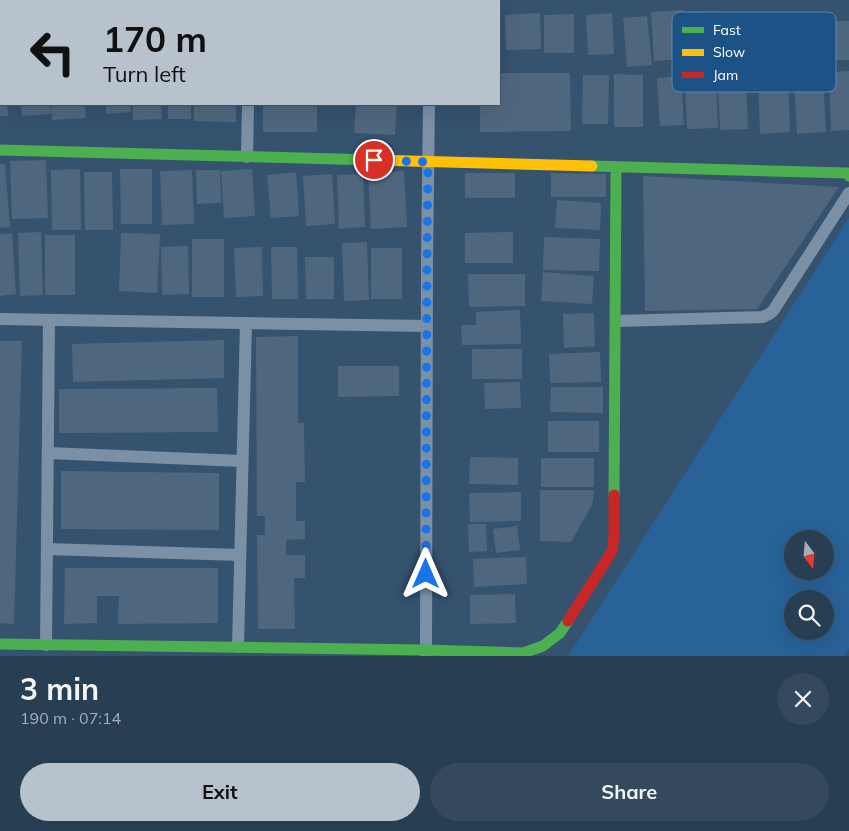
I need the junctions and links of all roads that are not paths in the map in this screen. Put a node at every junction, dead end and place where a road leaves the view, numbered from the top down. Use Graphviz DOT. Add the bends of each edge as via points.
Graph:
graph roads {
  1 [pos="248,105"];
  2 [pos="430,105"];
  3 [pos="0,150"];
  4 [pos="247,157"];
  5 [pos="428,162"];
  6 [pos="616,167"];
  7 [pos="849,176"];
  8 [pos="849,193"];
  9 [pos="0,319"];
  10 [pos="49,320"];
  11 [pos="616,321"];
  12 [pos="246,323"];
  13 [pos="427,326"];
  14 [pos="48,453"];
  15 [pos="242,461"];
  16 [pos="47,548"];
  17 [pos="240,555"];
  18 [pos="0,644"];
  19 [pos="46,645"];
  20 [pos="238,647"];
  21 [pos="426,653"];
  1 -- 4 [label="street"];
  2 -- 5 [label="street"];
  3 -- 4 [label="street"];
  4 -- 5 [label="street"];
  5 -- 6 [label="street"];
  5 -- 13 [label="street"];
  6 -- 7 [label="street" via="846,173"];
  6 -- 11 [label="street"];
  8 -- 11 [label="street" via="768,314"];
  9 -- 10 [label="street"];
  10 -- 12 [label="street"];
  10 -- 14 [label="street"];
  11 -- 21 [label="street" via="612,551 560,633 543,646 524,653"];
  12 -- 13 [label="street"];
  12 -- 15 [label="street"];
  13 -- 21 [label="street"];
  14 -- 15 [label="street"];
  14 -- 16 [label="street"];
  15 -- 17 [label="street"];
  16 -- 17 [label="street"];
  16 -- 19 [label="street"];
  17 -- 20 [label="street"];
  18 -- 19 [label="street"];
  19 -- 20 [label="street"];
  20 -- 21 [label="street"];
}
